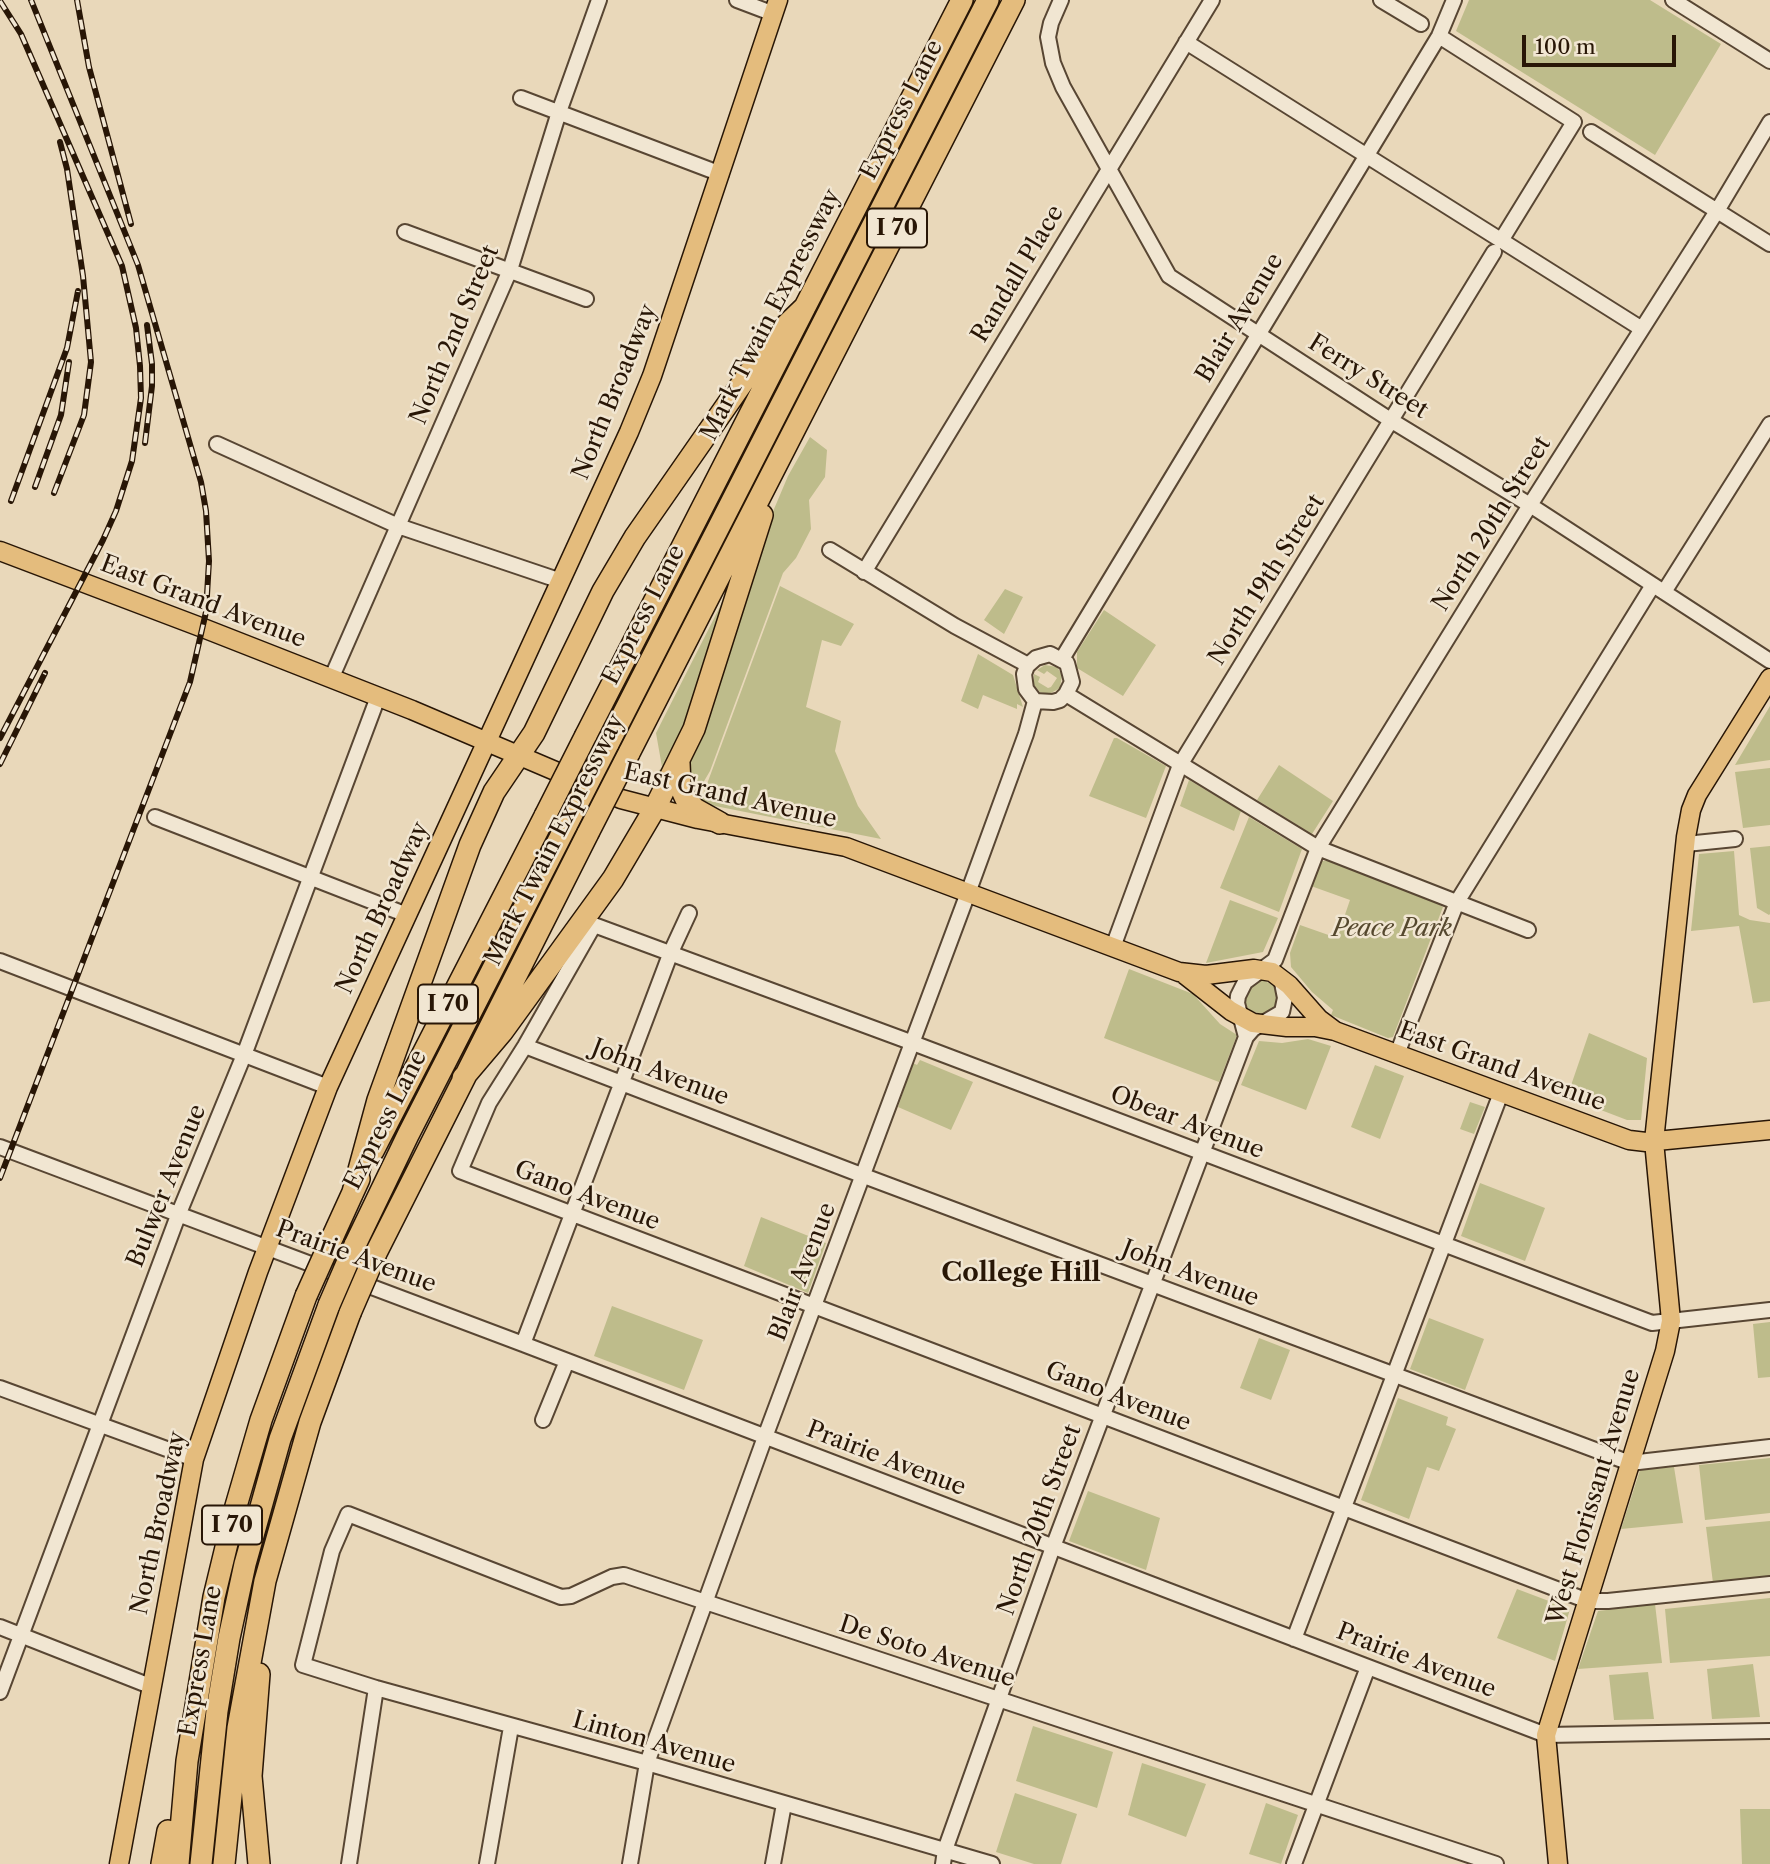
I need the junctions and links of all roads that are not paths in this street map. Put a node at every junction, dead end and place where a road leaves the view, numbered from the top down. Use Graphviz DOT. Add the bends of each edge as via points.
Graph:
graph roads {
  1 [pos="598,0"];
  2 [pos="737,0"];
  3 [pos="962,0"];
  4 [pos="988,0"];
  5 [pos="1014,0"];
  6 [pos="1061,0"];
  7 [pos="1212,0"];
  8 [pos="1381,0"];
  9 [pos="1454,0"];
  10 [pos="1673,0"];
  11 [pos="776,7"];
  12 [pos="1421,24"];
  13 [pos="1439,36"];
  14 [pos="1186,42"];
  15 [pos="1770,61"];
  16 [pos="521,97"];
  17 [pos="559,112"];
  18 [pos="1770,122"];
  19 [pos="1591,132"];
  20 [pos="1367,155"];
  21 [pos="1108,169"];
  22 [pos="721,174"];
  23 [pos="1717,211"];
  24 [pos="405,232"];
  25 [pos="1770,244"];
  26 [pos="1498,246"];
  27 [pos="510,270"];
  28 [pos="586,299"];
  29 [pos="805,307"];
  30 [pos="1642,329"];
  31 [pos="1257,334"];
  32 [pos="1392,421"];
  33 [pos="1770,424"];
  34 [pos="217,444"];
  35 [pos="780,457"];
  36 [pos="1530,505"];
  37 [pos="398,526"];
  38 [pos="830,550"];
  39 [pos="0,551"];
  40 [pos="864,572"];
  41 [pos="561,581"];
  42 [pos="1658,588"];
  43 [pos="1062,659"];
  44 [pos="1770,661"];
  45 [pos="1028,665"];
  46 [pos="331,679"];
  47 [pos="1767,686"];
  48 [pos="1066,694"];
  49 [pos="379,697"];
  50 [pos="1035,701"];
  51 [pos="485,741"];
  52 [pos="520,756"];
  53 [pos="679,762"];
  54 [pos="1180,765"];
  55 [pos="655,808"];
  56 [pos="155,817"];
  57 [pos="720,823"];
  58 [pos="1735,839"];
  59 [pos="1686,844"];
  60 [pos="1318,848"];
  61 [pos="310,877"];
  62 [pos="968,893"];
  63 [pos="1457,902"];
  64 [pos="689,913"];
  65 [pos="407,915"];
  66 [pos="1528,930"];
  67 [pos="1113,947"];
  68 [pos="671,952"];
  69 [pos="0,961"];
  70 [pos="1273,969"];
  71 [pos="1179,972"];
  72 [pos="1241,1018"];
  73 [pos="1261,1024"];
  74 [pos="1335,1031"];
  75 [pos="1246,1037"];
  76 [pos="913,1043"];
  77 [pos="525,1046"];
  78 [pos="1397,1054"];
  79 [pos="244,1055"];
  80 [pos="463,1078"];
  81 [pos="623,1083"];
  82 [pos="328,1087"];
  83 [pos="1501,1093"];
  84 [pos="1770,1130"];
  85 [pos="1654,1141"];
  86 [pos="0,1147"];
  87 [pos="1203,1153"];
  88 [pos="864,1176"];
  89 [pos="353,1192"];
  90 [pos="179,1213"];
  91 [pos="572,1216"];
  92 [pos="1444,1245"];
  93 [pos="266,1248"];
  94 [pos="1153,1284"];
  95 [pos="814,1307"];
  96 [pos="1770,1310"];
  97 [pos="1671,1321"];
  98 [pos="523,1343"];
  99 [pos="567,1361"];
  100 [pos="1396,1375"];
  101 [pos="0,1388"];
  102 [pos="1103,1415"];
  103 [pos="543,1420"];
  104 [pos="101,1425"];
  105 [pos="765,1437"];
  106 [pos="1770,1447"];
  107 [pos="194,1459"];
  108 [pos="1630,1463"];
  109 [pos="1344,1507"];
  110 [pos="1053,1547"];
  111 [pos="265,1581"];
  112 [pos="1770,1584"];
  113 [pos="1588,1601"];
  114 [pos="705,1602"];
  115 [pos="0,1627"];
  116 [pos="22,1636"];
  117 [pos="1294,1639"];
  118 [pos="303,1665"];
  119 [pos="1368,1667"];
  120 [pos="150,1686"];
  121 [pos="376,1688"];
  122 [pos="0,1692"];
  123 [pos="998,1700"];
  124 [pos="511,1727"];
  125 [pos="1770,1731"];
  126 [pos="1546,1735"];
  127 [pos="187,1761"];
  128 [pos="647,1763"];
  129 [pos="1317,1803"];
  130 [pos="783,1804"];
  131 [pos="944,1857"];
  132 [pos="119,1864"];
  133 [pos="162,1864"];
  134 [pos="178,1864"];
  135 [pos="201,1864"];
  136 [pos="224,1864"];
  137 [pos="259,1864"];
  138 [pos="348,1864"];
  139 [pos="487,1864"];
  140 [pos="630,1864"];
  141 [pos="773,1864"];
  142 [pos="992,1864"];
  143 [pos="1294,1864"];
  144 [pos="1496,1864"];
  145 [pos="1558,1864"];
  1 -- 17 [label="street, North 2nd Street"];
  2 -- 11 [label="street"];
  3 -- 29 [label="highway, Mark Twain Expressway / I 70"];
  4 -- 135 [label="highway, Express Lane, bridge" via="408,1135 329,1305 280,1439 245,1564 217,1711"];
  5 -- 35 [label="highway, Mark Twain Expressway / I 70"];
  6 -- 21 [label="street, Ferry Street" via="1048,37 1053,63"];
  7 -- 14 [label="street, Randall Place"];
  8 -- 12 [label="street"];
  9 -- 13 [label="street, Blair Avenue"];
  10 -- 15 [label="street"];
  11 -- 22 [label="main road, North Broadway"];
  13 -- 20 [label="street, Blair Avenue"];
  13 -- 26 [label="street, North 19th Street" via="1574,121"];
  14 -- 20 [label="street"];
  14 -- 21 [label="street, Randall Place"];
  16 -- 17 [label="street"];
  17 -- 22 [label="street"];
  17 -- 27 [label="street, North 2nd Street"];
  18 -- 23 [label="street, North 20th Street"];
  19 -- 23 [label="street"];
  20 -- 26 [label="street"];
  20 -- 31 [label="street, Blair Avenue"];
  21 -- 31 [label="street, Ferry Street" via="1169,276"];
  21 -- 40 [label="street, Randall Place"];
  22 -- 41 [label="main road, North Broadway" via="652,376"];
  23 -- 25 [label="street"];
  23 -- 30 [label="street, North 20th Street"];
  24 -- 27 [label="street"];
  26 -- 30 [label="street"];
  26 -- 32 [label="street, North 19th Street"];
  27 -- 28 [label="street"];
  27 -- 37 [label="street, North 2nd Street"];
  29 -- 52 [label="highway" via="775,336 635,537 603,590"];
  29 -- 89 [label="highway, Mark Twain Expressway / I 70, bridge"];
  30 -- 36 [label="street, North 20th Street"];
  31 -- 32 [label="street, Ferry Street"];
  31 -- 43 [label="street, Blair Avenue"];
  32 -- 36 [label="street, Ferry Street"];
  32 -- 54 [label="street, North 19th Street"];
  33 -- 42 [label="street"];
  34 -- 37 [label="street"];
  35 -- 53 [label="highway" via="700,713"];
  35 -- 80 [label="highway, Mark Twain Expressway / I 70, bridge"];
  36 -- 42 [label="street, Ferry Street"];
  36 -- 60 [label="street, North 20th Street"];
  37 -- 41 [label="street"];
  37 -- 46 [label="street, North 2nd Street"];
  38 -- 40 [label="street"];
  39 -- 46 [label="main road, East Grand Avenue"];
  40 -- 45 [label="street"];
  41 -- 51 [label="main road, North Broadway"];
  42 -- 44 [label="street, Ferry Street"];
  42 -- 63 [label="street"];
  43 -- 45 [label="street" via="1043,655"];
  43 -- 48 [label="street" via="1072,676"];
  45 -- 50 [label="street, Blair Avenue" via="1024,682"];
  46 -- 49 [label="main road, East Grand Avenue"];
  47 -- 59 [label="main road, West Florissant Avenue" via="1697,795"];
  48 -- 50 [label="street" via="1053,702"];
  48 -- 54 [label="street"];
  49 -- 51 [label="main road, East Grand Avenue"];
  49 -- 61 [label="street, Bulwer Avenue"];
  50 -- 62 [label="street, Blair Avenue"];
  51 -- 52 [label="main road, East Grand Avenue"];
  51 -- 65 [label="main road, North Broadway"];
  52 -- 55 [label="main road, East Grand Avenue" via="621,799"];
  52 -- 89 [label="highway" via="494,792 470,845 377,1100"];
  53 -- 55 [label="highway"];
  53 -- 57 [label="highway" via="686,799"];
  54 -- 60 [label="street"];
  54 -- 67 [label="street, North 19th Street"];
  55 -- 57 [label="main road, East Grand Avenue"];
  55 -- 80 [label="highway" via="613,879"];
  56 -- 61 [label="street"];
  57 -- 62 [label="main road, East Grand Avenue" via="846,847"];
  58 -- 59 [label="street"];
  59 -- 85 [label="main road, West Florissant Avenue"];
  60 -- 63 [label="street"];
  60 -- 70 [label="street, North 20th Street"];
  61 -- 65 [label="street"];
  61 -- 79 [label="street, Bulwer Avenue"];
  62 -- 67 [label="main road, East Grand Avenue"];
  62 -- 76 [label="street, Blair Avenue"];
  63 -- 66 [label="street"];
  63 -- 78 [label="street"];
  64 -- 68 [label="street"];
  65 -- 82 [label="main road, North Broadway"];
  67 -- 71 [label="main road, East Grand Avenue"];
  68 -- 76 [label="street, Obear Avenue"];
  68 -- 77 [label="street, Obear Avenue" via="594,925"];
  68 -- 81 [label="street"];
  69 -- 79 [label="street"];
  70 -- 71 [label="main road, East Grand Avenue" via="1206,975"];
  70 -- 72 [label="street, North 20th Street" via="1240,989"];
  70 -- 73 [label="street, North 20th Street" via="1285,998 1282,1012"];
  70 -- 74 [label="main road, East Grand Avenue"];
  71 -- 72 [label="main road, East Grand Avenue"];
  72 -- 73 [label="main road, East Grand Avenue"];
  72 -- 75 [label="street, North 20th Street"];
  73 -- 74 [label="main road, East Grand Avenue"];
  73 -- 75 [label="street, North 20th Street"];
  74 -- 78 [label="main road, East Grand Avenue"];
  75 -- 87 [label="street, North 20th Street"];
  76 -- 87 [label="street, Obear Avenue"];
  76 -- 88 [label="street, Blair Avenue"];
  77 -- 81 [label="street, John Avenue"];
  77 -- 91 [label="street, Gano Avenue" via="489,1103 460,1171"];
  78 -- 83 [label="main road, East Grand Avenue"];
  79 -- 82 [label="street"];
  79 -- 90 [label="street, Bulwer Avenue"];
  80 -- 111 [label="highway, Mark Twain Expressway / I 70, bridge" via="376,1253 328,1370"];
  81 -- 88 [label="street, John Avenue"];
  81 -- 91 [label="street"];
  82 -- 93 [label="main road, North Broadway"];
  83 -- 85 [label="main road, East Grand Avenue" via="1622,1138"];
  83 -- 92 [label="street"];
  84 -- 85 [label="main road, East Grand Avenue"];
  85 -- 97 [label="main road, West Florissant Avenue"];
  86 -- 90 [label="street, Prairie Avenue"];
  87 -- 92 [label="street, Obear Avenue"];
  87 -- 94 [label="street, North 20th Street"];
  88 -- 94 [label="street, John Avenue"];
  88 -- 95 [label="street, Blair Avenue"];
  89 -- 127 [label="highway, Mark Twain Expressway / I 70, bridge" via="306,1296 236,1506 205,1644"];
  90 -- 93 [label="street, Prairie Avenue"];
  90 -- 104 [label="street, Bulwer Avenue"];
  91 -- 95 [label="street, Gano Avenue"];
  91 -- 98 [label="street"];
  92 -- 97 [label="street, Obear Avenue" via="1652,1323"];
  92 -- 100 [label="street"];
  93 -- 98 [label="street, Prairie Avenue"];
  93 -- 107 [label="main road, North Broadway"];
  94 -- 100 [label="street, John Avenue"];
  94 -- 102 [label="street, North 20th Street"];
  95 -- 102 [label="street, Gano Avenue"];
  95 -- 105 [label="street, Blair Avenue"];
  96 -- 97 [label="street, Obear Avenue"];
  97 -- 108 [label="main road, West Florissant Avenue"];
  98 -- 99 [label="street, Prairie Avenue"];
  99 -- 103 [label="street"];
  99 -- 105 [label="street, Prairie Avenue"];
  100 -- 108 [label="street, John Avenue"];
  100 -- 109 [label="street"];
  101 -- 104 [label="street"];
  102 -- 109 [label="street, Gano Avenue"];
  102 -- 110 [label="street, North 20th Street"];
  104 -- 107 [label="street"];
  104 -- 116 [label="street, Bulwer Avenue"];
  105 -- 110 [label="street, Prairie Avenue"];
  105 -- 114 [label="street, Blair Avenue"];
  106 -- 108 [label="street, John Avenue"];
  107 -- 120 [label="main road, North Broadway"];
  108 -- 113 [label="main road, West Florissant Avenue"];
  109 -- 113 [label="street, Gano Avenue"];
  109 -- 117 [label="street"];
  110 -- 117 [label="street, Prairie Avenue"];
  110 -- 123 [label="street, North 20th Street"];
  111 -- 136 [label="highway, Mark Twain Expressway / I 70" via="237,1728"];
  111 -- 137 [label="highway" via="251,1776"];
  112 -- 113 [label="street, Gano Avenue"];
  113 -- 126 [label="main road, West Florissant Avenue"];
  114 -- 118 [label="street, De Soto Avenue" via="625,1575 561,1597 348,1514 328,1563"];
  114 -- 123 [label="street, De Soto Avenue"];
  114 -- 128 [label="street, Blair Avenue"];
  115 -- 116 [label="street"];
  116 -- 120 [label="street"];
  116 -- 122 [label="street, Bulwer Avenue"];
  117 -- 119 [label="street, Prairie Avenue"];
  118 -- 121 [label="street, Linton Avenue"];
  119 -- 126 [label="street, Prairie Avenue"];
  119 -- 129 [label="street"];
  120 -- 132 [label="main road, North Broadway"];
  121 -- 124 [label="street, Linton Avenue"];
  121 -- 138 [label="street"];
  123 -- 129 [label="street, De Soto Avenue"];
  123 -- 131 [label="street, North 20th Street"];
  124 -- 128 [label="street, Linton Avenue"];
  124 -- 139 [label="street"];
  125 -- 126 [label="street, Prairie Avenue"];
  126 -- 145 [label="main road, West Florissant Avenue"];
  127 -- 133 [label="highway"];
  127 -- 134 [label="highway, Mark Twain Expressway / I 70"];
  128 -- 130 [label="street, Linton Avenue"];
  128 -- 140 [label="street, Blair Avenue"];
  129 -- 143 [label="street"];
  129 -- 144 [label="street, De Soto Avenue"];
  130 -- 131 [label="street, Linton Avenue"];
  130 -- 141 [label="street"];
  131 -- 142 [label="street, Linton Avenue"];
}
